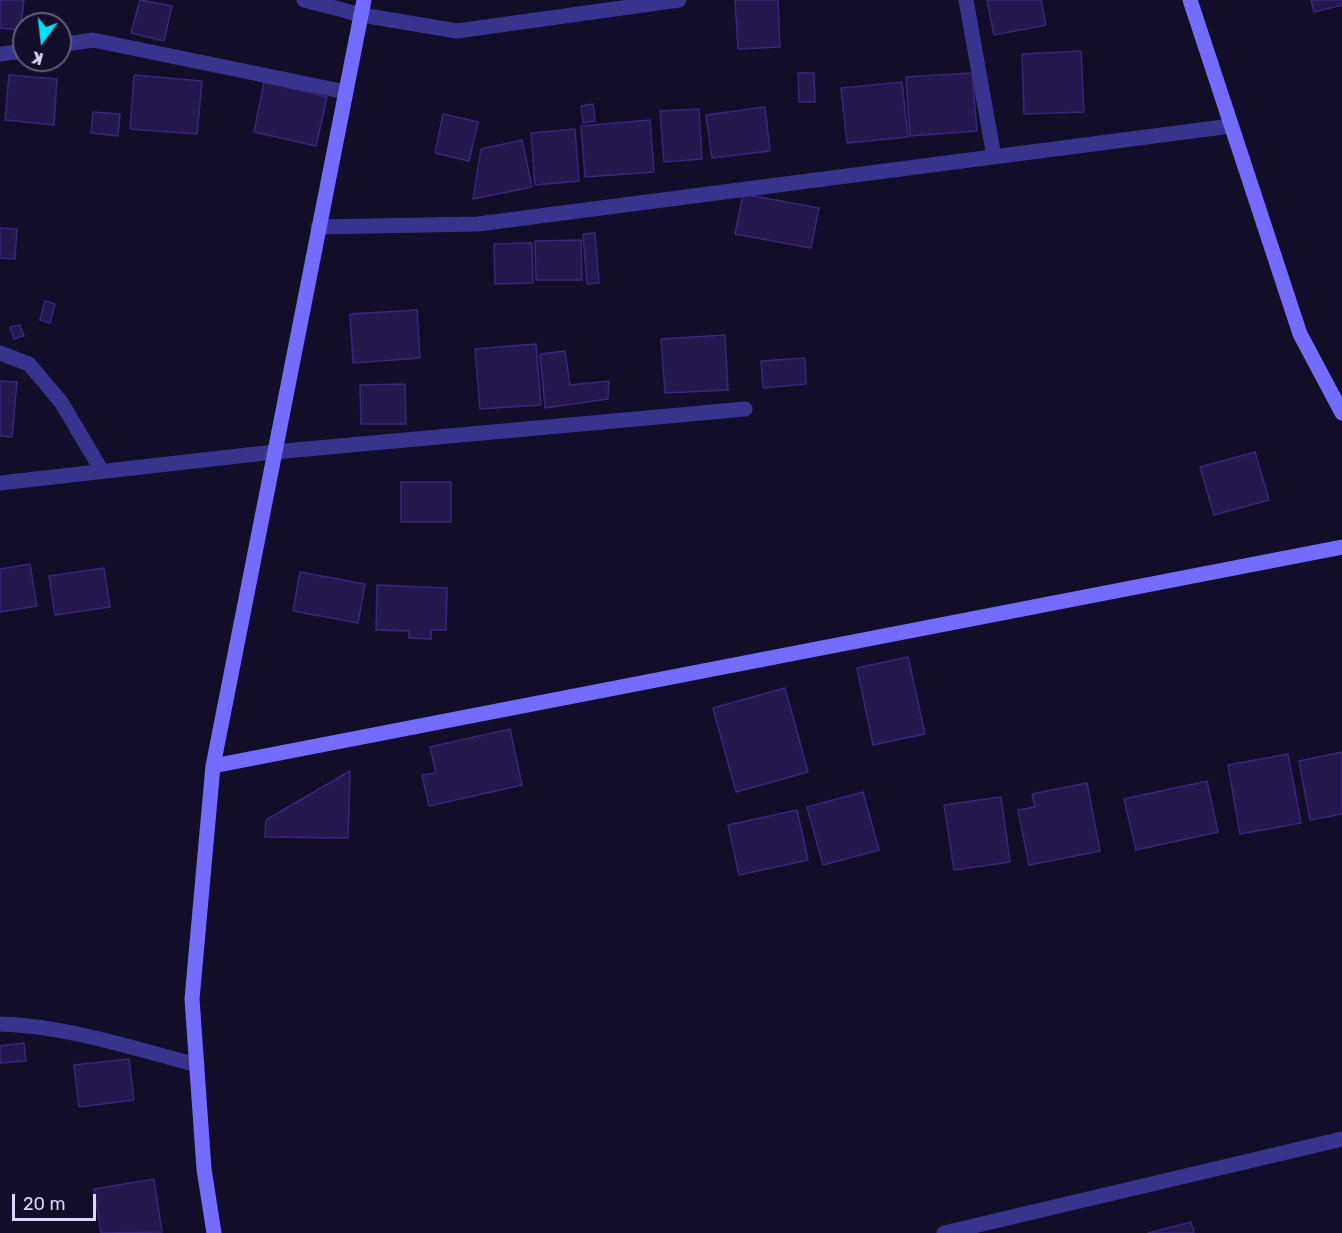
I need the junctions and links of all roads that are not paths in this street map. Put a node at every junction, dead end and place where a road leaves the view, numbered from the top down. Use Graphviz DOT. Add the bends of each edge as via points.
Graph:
graph roads {
  1 [pos="304,0"];
  2 [pos="679,0"];
  3 [pos="966,0"];
  4 [pos="1190,0"];
  5 [pos="363,8"];
  6 [pos="72,43"];
  7 [pos="346,92"];
  8 [pos="1232,126"];
  9 [pos="994,157"];
  10 [pos="318,227"];
  11 [pos="0,353"];
  12 [pos="745,409"];
  13 [pos="1342,413"];
  14 [pos="274,452"];
  15 [pos="102,471"];
  16 [pos="0,483"];
  17 [pos="1342,547"];
  18 [pos="213,766"];
  19 [pos="0,1024"];
  20 [pos="196,1065"];
  21 [pos="1342,1139"];
  22 [pos="213,1233"];
  23 [pos="945,1233"];
  1 -- 5 [label="street"];
  2 -- 5 [label="street" via="457,30"];
  3 -- 9 [label="street"];
  4 -- 8 [label="street"];
  5 -- 7 [label="street"];
  6 -- 7 [label="street" via="93,40"];
  7 -- 10 [label="street"];
  8 -- 9 [label="street"];
  8 -- 13 [label="street" via="1300,334"];
  9 -- 10 [label="street" via="478,224"];
  10 -- 14 [label="street"];
  11 -- 15 [label="street" via="29,364 61,402"];
  12 -- 14 [label="street"];
  14 -- 15 [label="street"];
  14 -- 18 [label="street"];
  15 -- 16 [label="street"];
  17 -- 18 [label="street"];
  18 -- 20 [label="street" via="192,999"];
  19 -- 20 [label="street" via="32,1025"];
  20 -- 22 [label="street"];
  21 -- 23 [label="street"];
}
